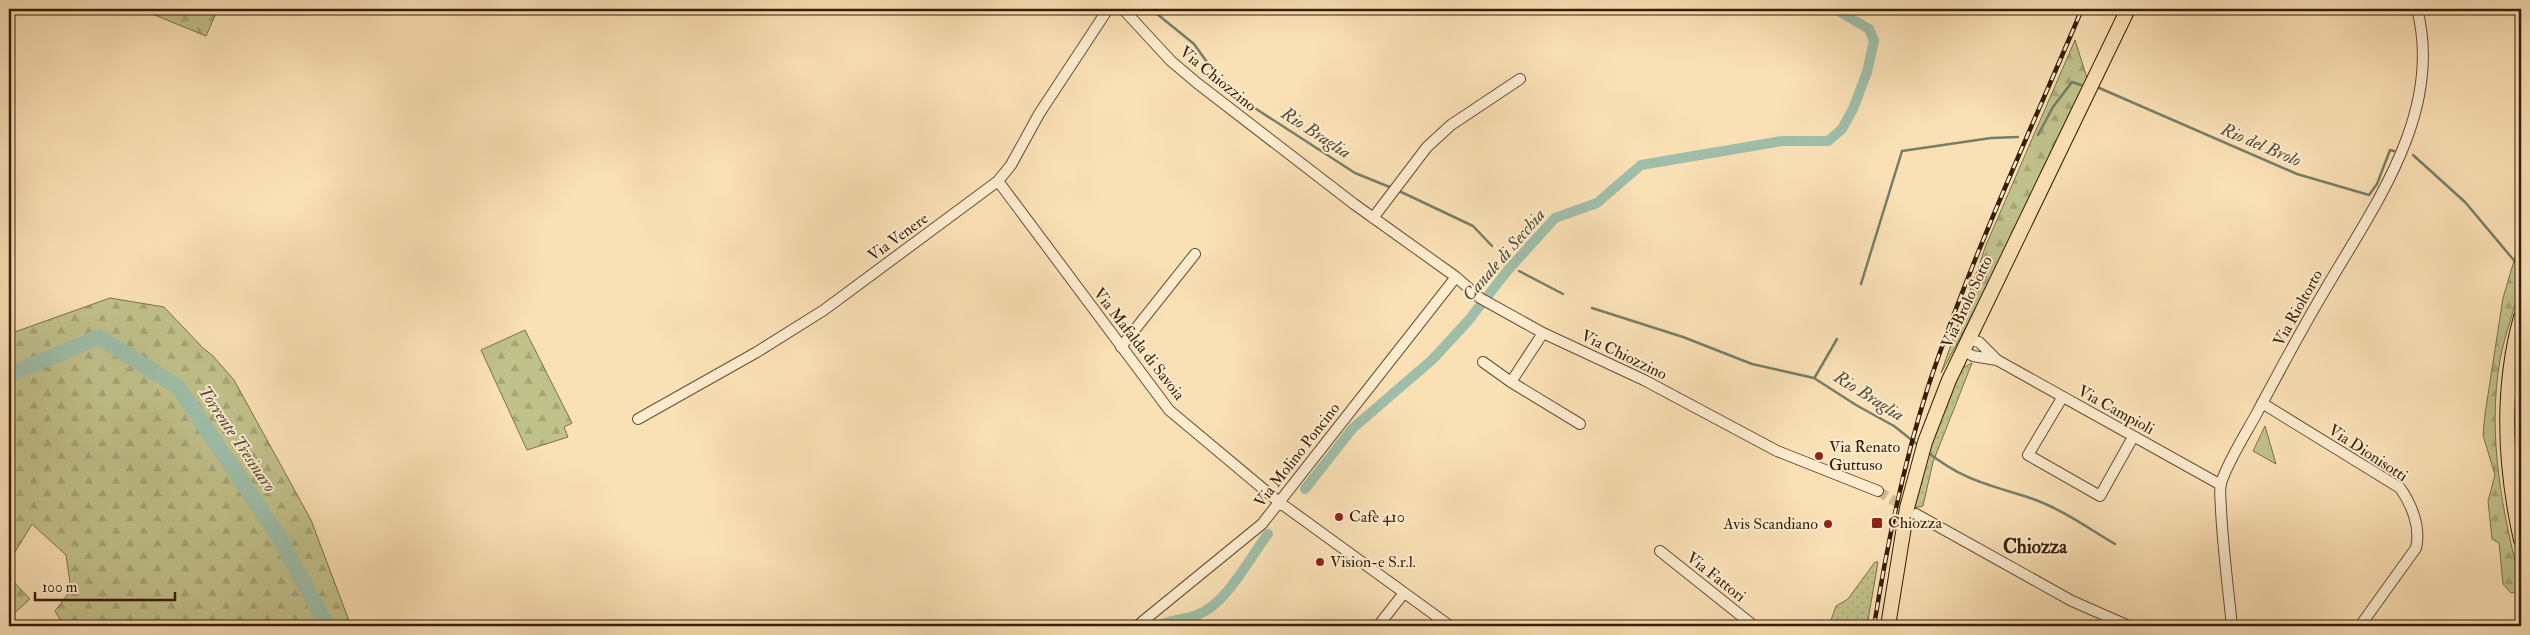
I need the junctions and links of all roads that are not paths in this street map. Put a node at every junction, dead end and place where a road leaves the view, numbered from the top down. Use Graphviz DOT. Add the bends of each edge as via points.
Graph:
graph roads {
  1 [pos="1108,9"];
  2 [pos="1123,9"];
  3 [pos="2128,9"];
  4 [pos="2417,9"];
  5 [pos="1520,79"];
  6 [pos="998,181"];
  7 [pos="1373,218"];
  8 [pos="1195,254"];
  9 [pos="1456,277"];
  10 [pos="2521,317"];
  11 [pos="1978,321"];
  12 [pos="1543,333"];
  13 [pos="1967,345"];
  14 [pos="1121,347"];
  15 [pos="1984,354"];
  16 [pos="1483,362"];
  17 [pos="1954,369"];
  18 [pos="1511,382"];
  19 [pos="2062,398"];
  20 [pos="2262,403"];
  21 [pos="638,419"];
  22 [pos="1580,424"];
  23 [pos="2133,437"];
  24 [pos="2221,485"];
  25 [pos="1878,491"];
  26 [pos="1280,502"];
  27 [pos="1916,514"];
  28 [pos="2521,540"];
  29 [pos="1660,551"];
  30 [pos="1404,593"];
  31 [pos="1137,626"];
  32 [pos="1378,626"];
  33 [pos="1450,626"];
  34 [pos="1754,626"];
  35 [pos="1888,626"];
  36 [pos="2129,626"];
  37 [pos="2232,626"];
  38 [pos="2360,626"];
  1 -- 6 [label="street, Via Venere"];
  2 -- 7 [label="street, Via Chiozzino" via="1196,83"];
  3 -- 11 [label="main road, Via Brolo Sotto"];
  4 -- 20 [label="street, Via Rioltorto" via="2425,50 2423,77 2419,101 2399,158"];
  5 -- 7 [label="street" via="1451,125 1406,173"];
  6 -- 14 [label="street, Via Mafalda di Savoia"];
  6 -- 21 [label="street, Via Venere" via="824,310"];
  7 -- 9 [label="street, Via Chiozzino"];
  8 -- 14 [label="street"];
  9 -- 12 [label="street, Via Chiozzino" via="1485,300"];
  9 -- 26 [label="street, Via Molino Poncino"];
  10 -- 28 [label="main road" via="2512,360 2508,428 2514,507"];
  11 -- 13 [label="main road, Via Brolo Sotto"];
  11 -- 15 [label="street"];
  12 -- 18 [label="street"];
  12 -- 25 [label="street, Via Chiozzino" via="1644,380 1777,451"];
  13 -- 15 [label="street, Via Campioli"];
  13 -- 17 [label="main road, Via Brolo Sotto"];
  14 -- 26 [label="street, Via Mafalda di Savoia" via="1169,410"];
  15 -- 17 [label="street"];
  15 -- 19 [label="street, Via Campioli"];
  16 -- 18 [label="street"];
  17 -- 35 [label="main road, Via Brolo Sotto" via="1923,448 1900,540"];
  18 -- 22 [label="street"];
  19 -- 23 [label="street, Via Campioli"];
  19 -- 23 [label="street" via="2028,456 2100,496"];
  20 -- 24 [label="street, Via Rioltorto"];
  20 -- 38 [label="street, Via Dionisotti" via="2400,488 2409,503 2418,537 2416,548"];
  23 -- 24 [label="street, Via Campioli"];
  24 -- 37 [label="street, Via Rioltorto" via="2222,539"];
  26 -- 30 [label="street"];
  26 -- 31 [label="street, Via Molino Poncino" via="1262,524"];
  27 -- 36 [label="street" via="2072,600"];
  29 -- 34 [label="street, Via Fattori"];
  30 -- 32 [label="street"];
  30 -- 33 [label="street"];
}
